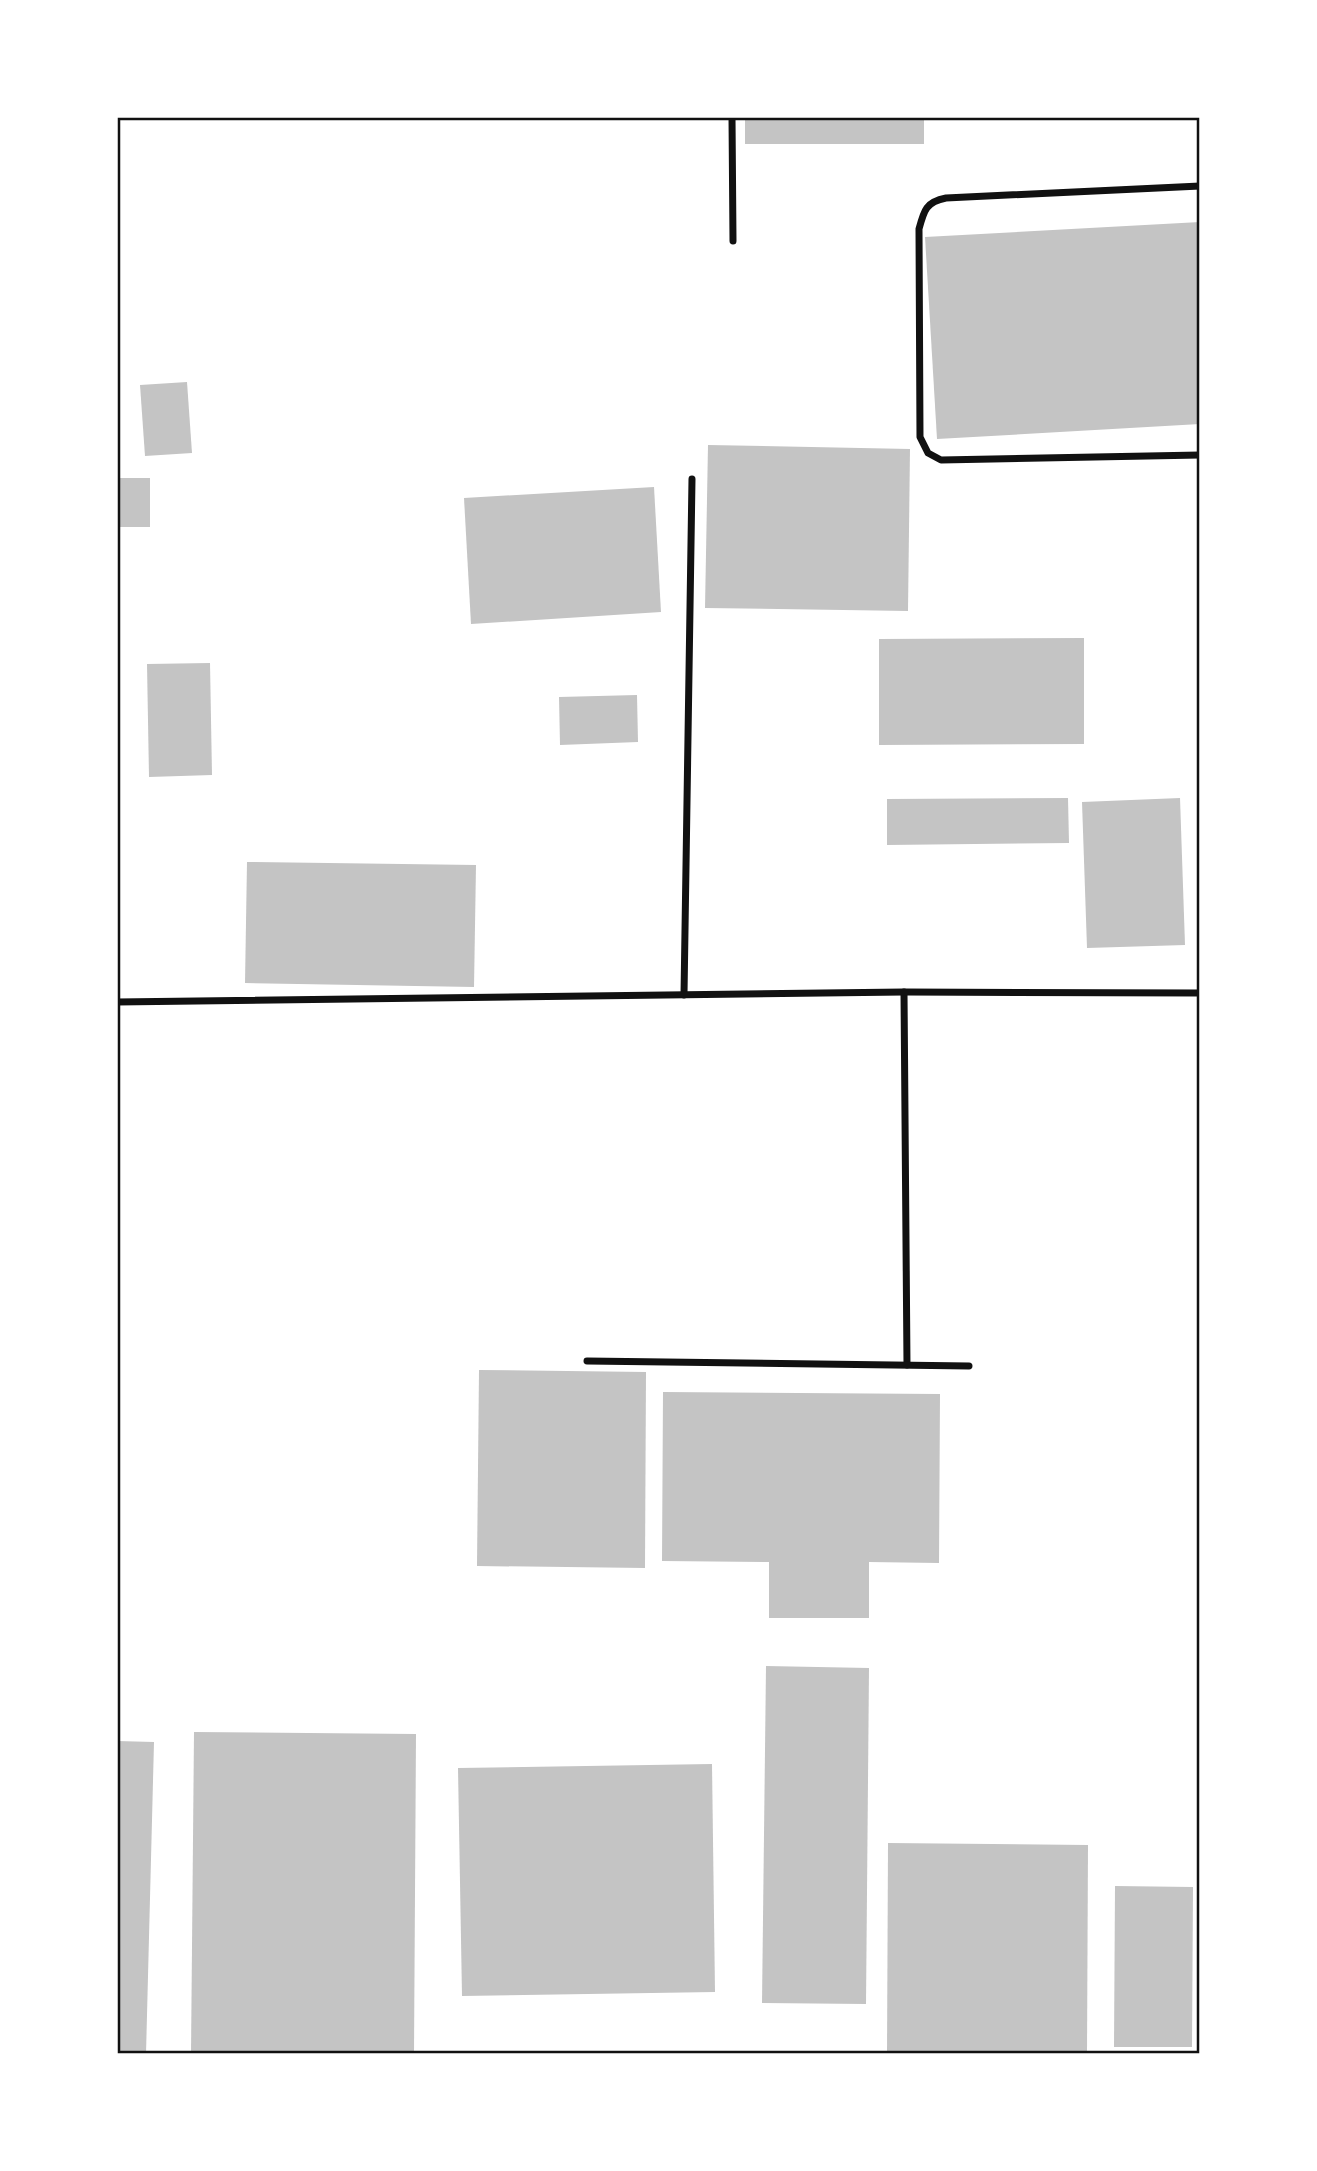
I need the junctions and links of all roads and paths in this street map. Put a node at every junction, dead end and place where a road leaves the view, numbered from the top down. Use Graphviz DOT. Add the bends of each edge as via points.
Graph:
graph roads {
  1 [pos="732,117"];
  2 [pos="1200,186"];
  3 [pos="733,241"];
  4 [pos="1200,455"];
  5 [pos="692,479"];
  6 [pos="904,992"];
  7 [pos="1200,993"];
  8 [pos="684,995"];
  9 [pos="117,1002"];
  10 [pos="587,1361"];
  11 [pos="907,1365"];
  12 [pos="969,1366"];
  1 -- 3 [label="street"];
  2 -- 4 [label="street" via="946,198 932,201 924,210 919,229 920,437 928,453 941,460"];
  5 -- 8 [label="street"];
  6 -- 7 [label="street"];
  6 -- 8 [label="street"];
  6 -- 11 [label="street"];
  8 -- 9 [label="street"];
  10 -- 11 [label="street"];
  11 -- 12 [label="street"];
}
